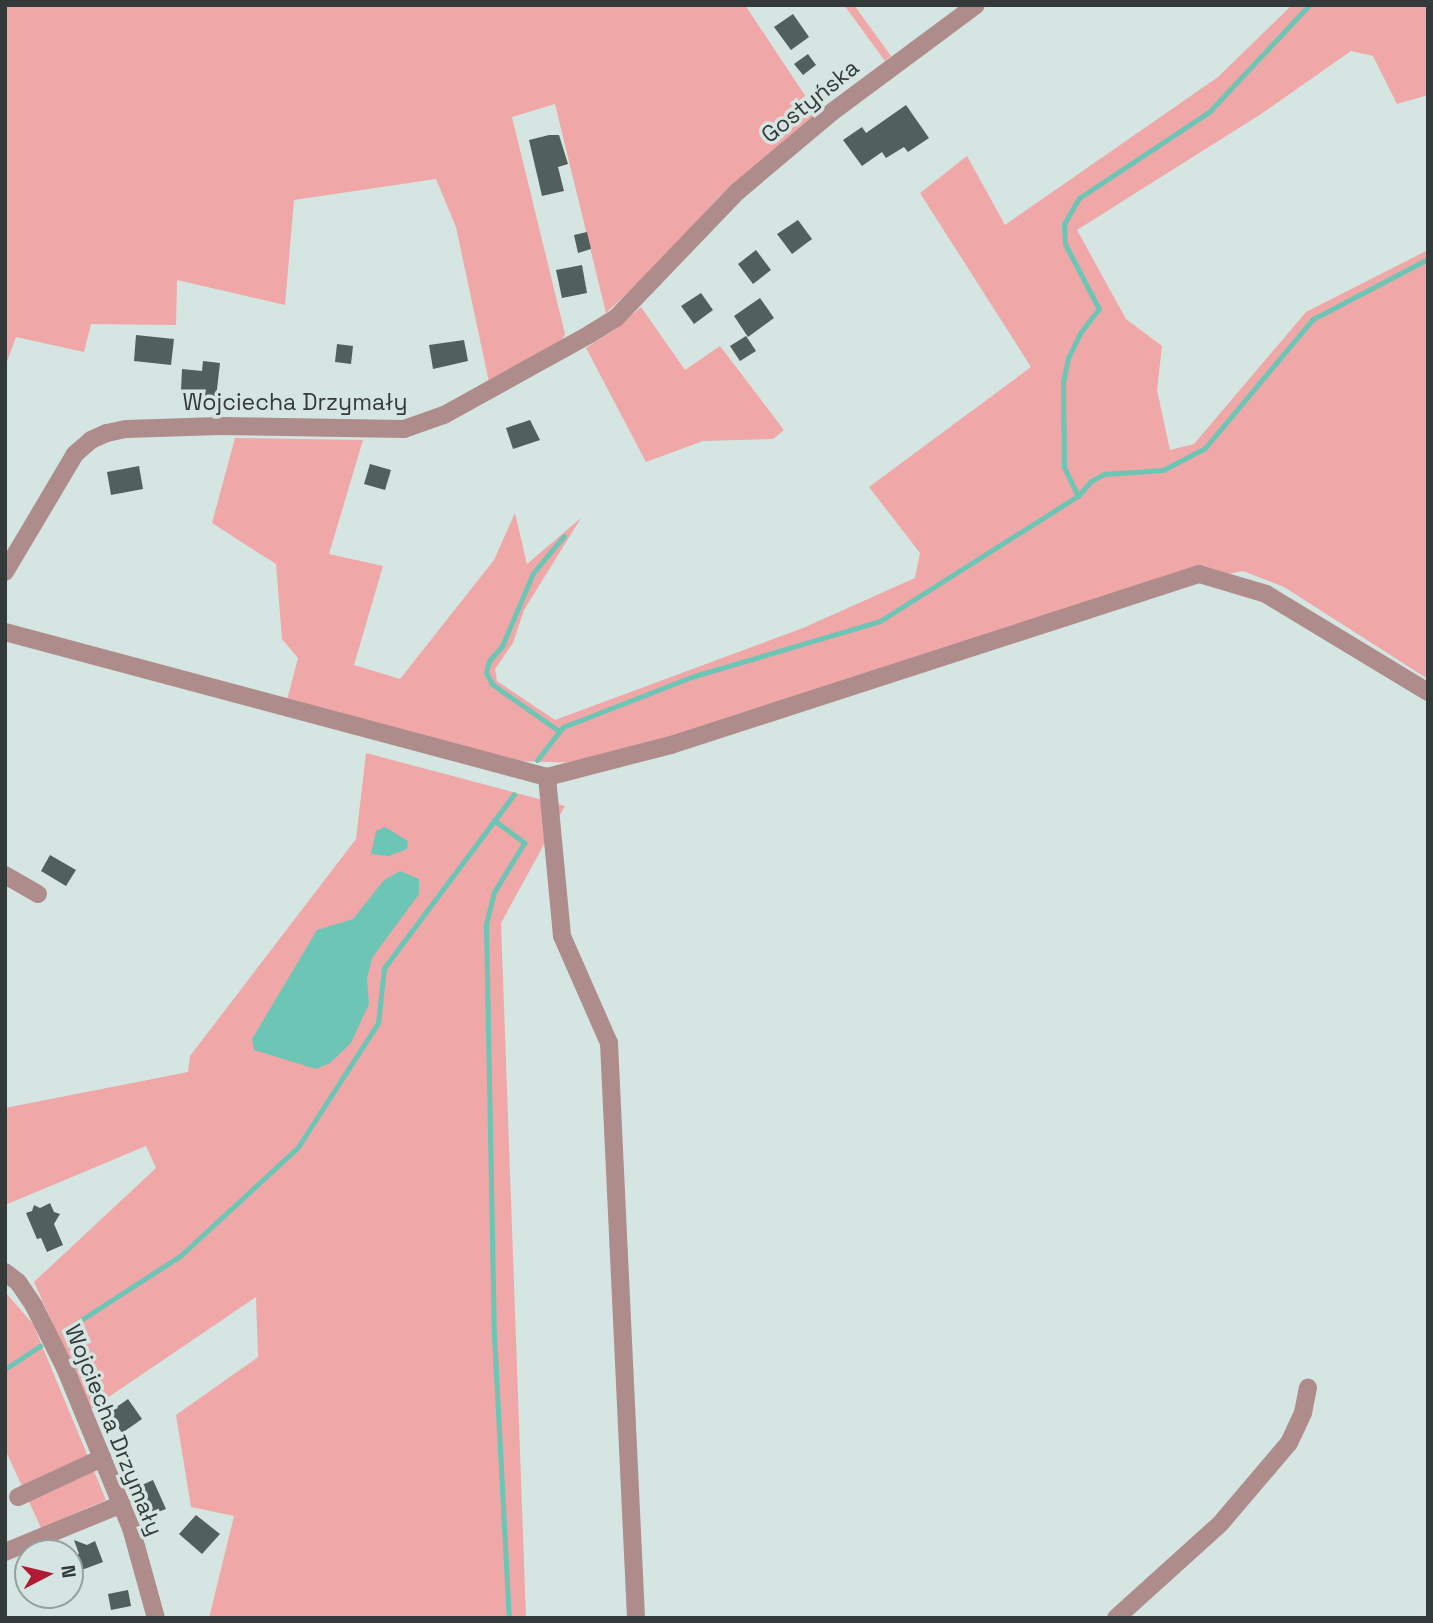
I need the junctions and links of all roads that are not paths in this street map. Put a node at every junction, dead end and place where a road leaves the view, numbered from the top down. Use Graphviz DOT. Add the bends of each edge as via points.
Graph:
graph roads {
  1 [pos="976,5"];
  2 [pos="684,246"];
  3 [pos="5,572"];
  4 [pos="5,632"];
  5 [pos="1428,692"];
  6 [pos="548,777"];
  7 [pos="5,875"];
  8 [pos="38,894"];
  9 [pos="5,1272"];
  10 [pos="1308,1387"];
  11 [pos="102,1458"];
  12 [pos="18,1497"];
  13 [pos="122,1504"];
  14 [pos="5,1552"];
  15 [pos="156,1618"];
  16 [pos="636,1618"];
  17 [pos="1116,1618"];
  1 -- 2 [label="street, Gostyńska" via="832,112 738,191"];
  2 -- 3 [label="street, Wojciecha Drzymały" via="615,318 426,424 404,429 126,429 91,440 75,454"];
  4 -- 6 [label="street"];
  5 -- 6 [label="street" via="1266,594 1199,574 671,745"];
  6 -- 16 [label="street" via="562,936 609,1043"];
  7 -- 8 [label="street"];
  9 -- 11 [label="street, Wojciecha Drzymały" via="18,1282 49,1332"];
  10 -- 17 [label="street" via="1290,1443 1220,1524"];
  11 -- 12 [label="street"];
  11 -- 13 [label="street, Wojciecha Drzymały"];
  13 -- 14 [label="street"];
  13 -- 15 [label="street, Wojciecha Drzymały"];
}
